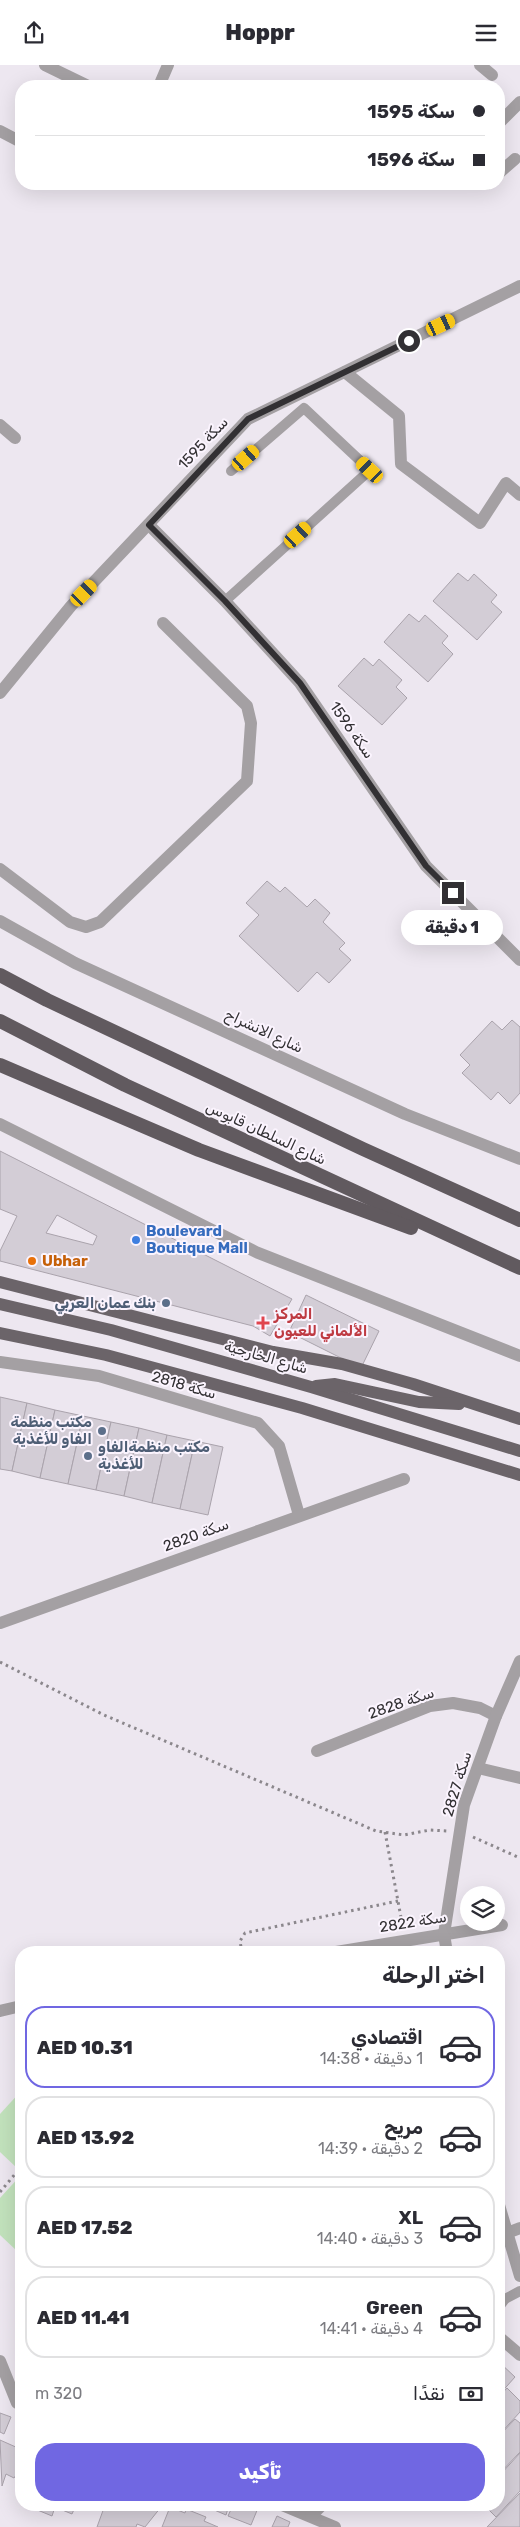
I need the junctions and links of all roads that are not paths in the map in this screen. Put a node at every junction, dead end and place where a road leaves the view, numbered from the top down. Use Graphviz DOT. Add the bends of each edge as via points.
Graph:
graph roads {
  1 [pos="45,65"];
  2 [pos="168,65"];
  3 [pos="480,65"];
  4 [pos="492,75"];
  5 [pos="76,80"];
  6 [pos="162,80"];
  7 [pos="520,102"];
  8 [pos="505,117"];
  9 [pos="0,131"];
  10 [pos="15,139"];
  11 [pos="514,159"];
  12 [pos="505,167"];
  13 [pos="519,288"];
  14 [pos="345,372"];
  15 [pos="0,425"];
  16 [pos="14,438"];
  17 [pos="232,471"];
  18 [pos="520,495"];
  19 [pos="149,525"];
  20 [pos="225,601"];
  21 [pos="163,623"];
  22 [pos="0,693"];
  23 [pos="0,869"];
  24 [pos="0,921"];
  25 [pos="520,959"];
  26 [pos="0,975"];
  27 [pos="0,1021"];
  28 [pos="0,1065"];
  29 [pos="0,1124"];
  30 [pos="520,1159"];
  31 [pos="520,1219"];
  32 [pos="500,1260"];
  33 [pos="520,1268"];
  34 [pos="0,1282"];
  35 [pos="0,1304"];
  36 [pos="0,1333"];
  37 [pos="520,1356"];
  38 [pos="0,1362"];
  39 [pos="311,1387"];
  40 [pos="476,1405"];
  41 [pos="520,1419"];
  42 [pos="520,1451"];
  43 [pos="520,1475"];
  44 [pos="404,1479"];
  45 [pos="299,1515"];
  46 [pos="0,1623"];
  47 [pos="520,1661"];
  48 [pos="496,1716"];
  49 [pos="317,1751"];
  50 [pos="478,1768"];
  51 [pos="520,1778"];
  52 [pos="460,1931"];
  53 [pos="444,1933"];
  54 [pos="371,1946"];
  55 [pos="446,1946"];
  56 [pos="15,2007"];
  57 [pos="0,2011"];
  58 [pos="505,2226"];
  59 [pos="520,2228"];
  60 [pos="507,2233"];
  61 [pos="520,2276"];
  62 [pos="520,2291"];
  63 [pos="505,2299"];
  64 [pos="505,2342"];
  65 [pos="520,2355"];
  66 [pos="0,2361"];
  67 [pos="15,2398"];
  68 [pos="298,2511"];
  69 [pos="316,2511"];
  70 [pos="311,2516"];
  71 [pos="335,2527"];
  1 -- 5 [label="street"];
  2 -- 6 [label="street"];
  3 -- 4 [label="street"];
  7 -- 8 [label="street"];
  9 -- 10 [label="street"];
  11 -- 12 [label="street"];
  13 -- 14 [label="street, سكة 1595"];
  14 -- 18 [label="street" via="398,417 401,464 480,523 506,483"];
  14 -- 19 [label="street, سكة 1595" via="248,419"];
  15 -- 16 [label="street"];
  17 -- 20 [label="lane" via="304,407 370,470"];
  19 -- 20 [label="street, سكة 1596"];
  19 -- 22 [label="street, سكة 1595" via="71,606"];
  20 -- 25 [label="street, سكة 1596" via="300,683 426,866"];
  21 -- 23 [label="street" via="247,706 251,723 247,781 100,922 86,927 70,922"];
  24 -- 30 [label="street, شارع الانشراح" via="75,963 405,1114"];
  26 -- 31 [label="highway, شارع السلطان قابوس" via="363,1149"];
  27 -- 32 [label="highway, شارع السلطان قابوس" via="134,1089"];
  28 -- 32 [label="highway" via="199,1150"];
  29 -- 37 [label="street" via="256,1253"];
  32 -- 33 [label="highway, شارع السلطان قابوس"];
  34 -- 40 [label="main road" via="274,1352 342,1364"];
  35 -- 39 [label="main road, شارع الخارجية" via="111,1330"];
  36 -- 43 [label="main road" via="125,1360 302,1408"];
  38 -- 45 [label="street, سكة 2818" via="99,1377 258,1423 280,1446"];
  39 -- 40 [label="main road" via="335,1384 419,1402"];
  39 -- 42 [label="main road, شارع الخارجية"];
  40 -- 41 [label="main road"];
  44 -- 45 [label="street, سكة 2820"];
  45 -- 46 [label="street, سكة 2820"];
  47 -- 48 [label="street, سكة 2827"];
  48 -- 49 [label="street, سكة 2828" via="480,1708 453,1703 430,1706"];
  48 -- 50 [label="street, سكة 2827"];
  50 -- 51 [label="street"];
  50 -- 53 [label="street, سكة 2827" via="464,1805"];
  52 -- 53 [label="street, سكة 2822"];
  53 -- 54 [label="street, سكة 2822"];
  53 -- 55 [label="street, سكة 2827"];
  56 -- 57 [label="street"];
  58 -- 60 [label="street"];
  59 -- 60 [label="street"];
  60 -- 61 [label="street"];
  62 -- 63 [label="lane"];
  64 -- 65 [label="street"];
  66 -- 67 [label="street"];
  68 -- 70 [label="street"];
  69 -- 70 [label="street"];
  70 -- 71 [label="street"];
}
